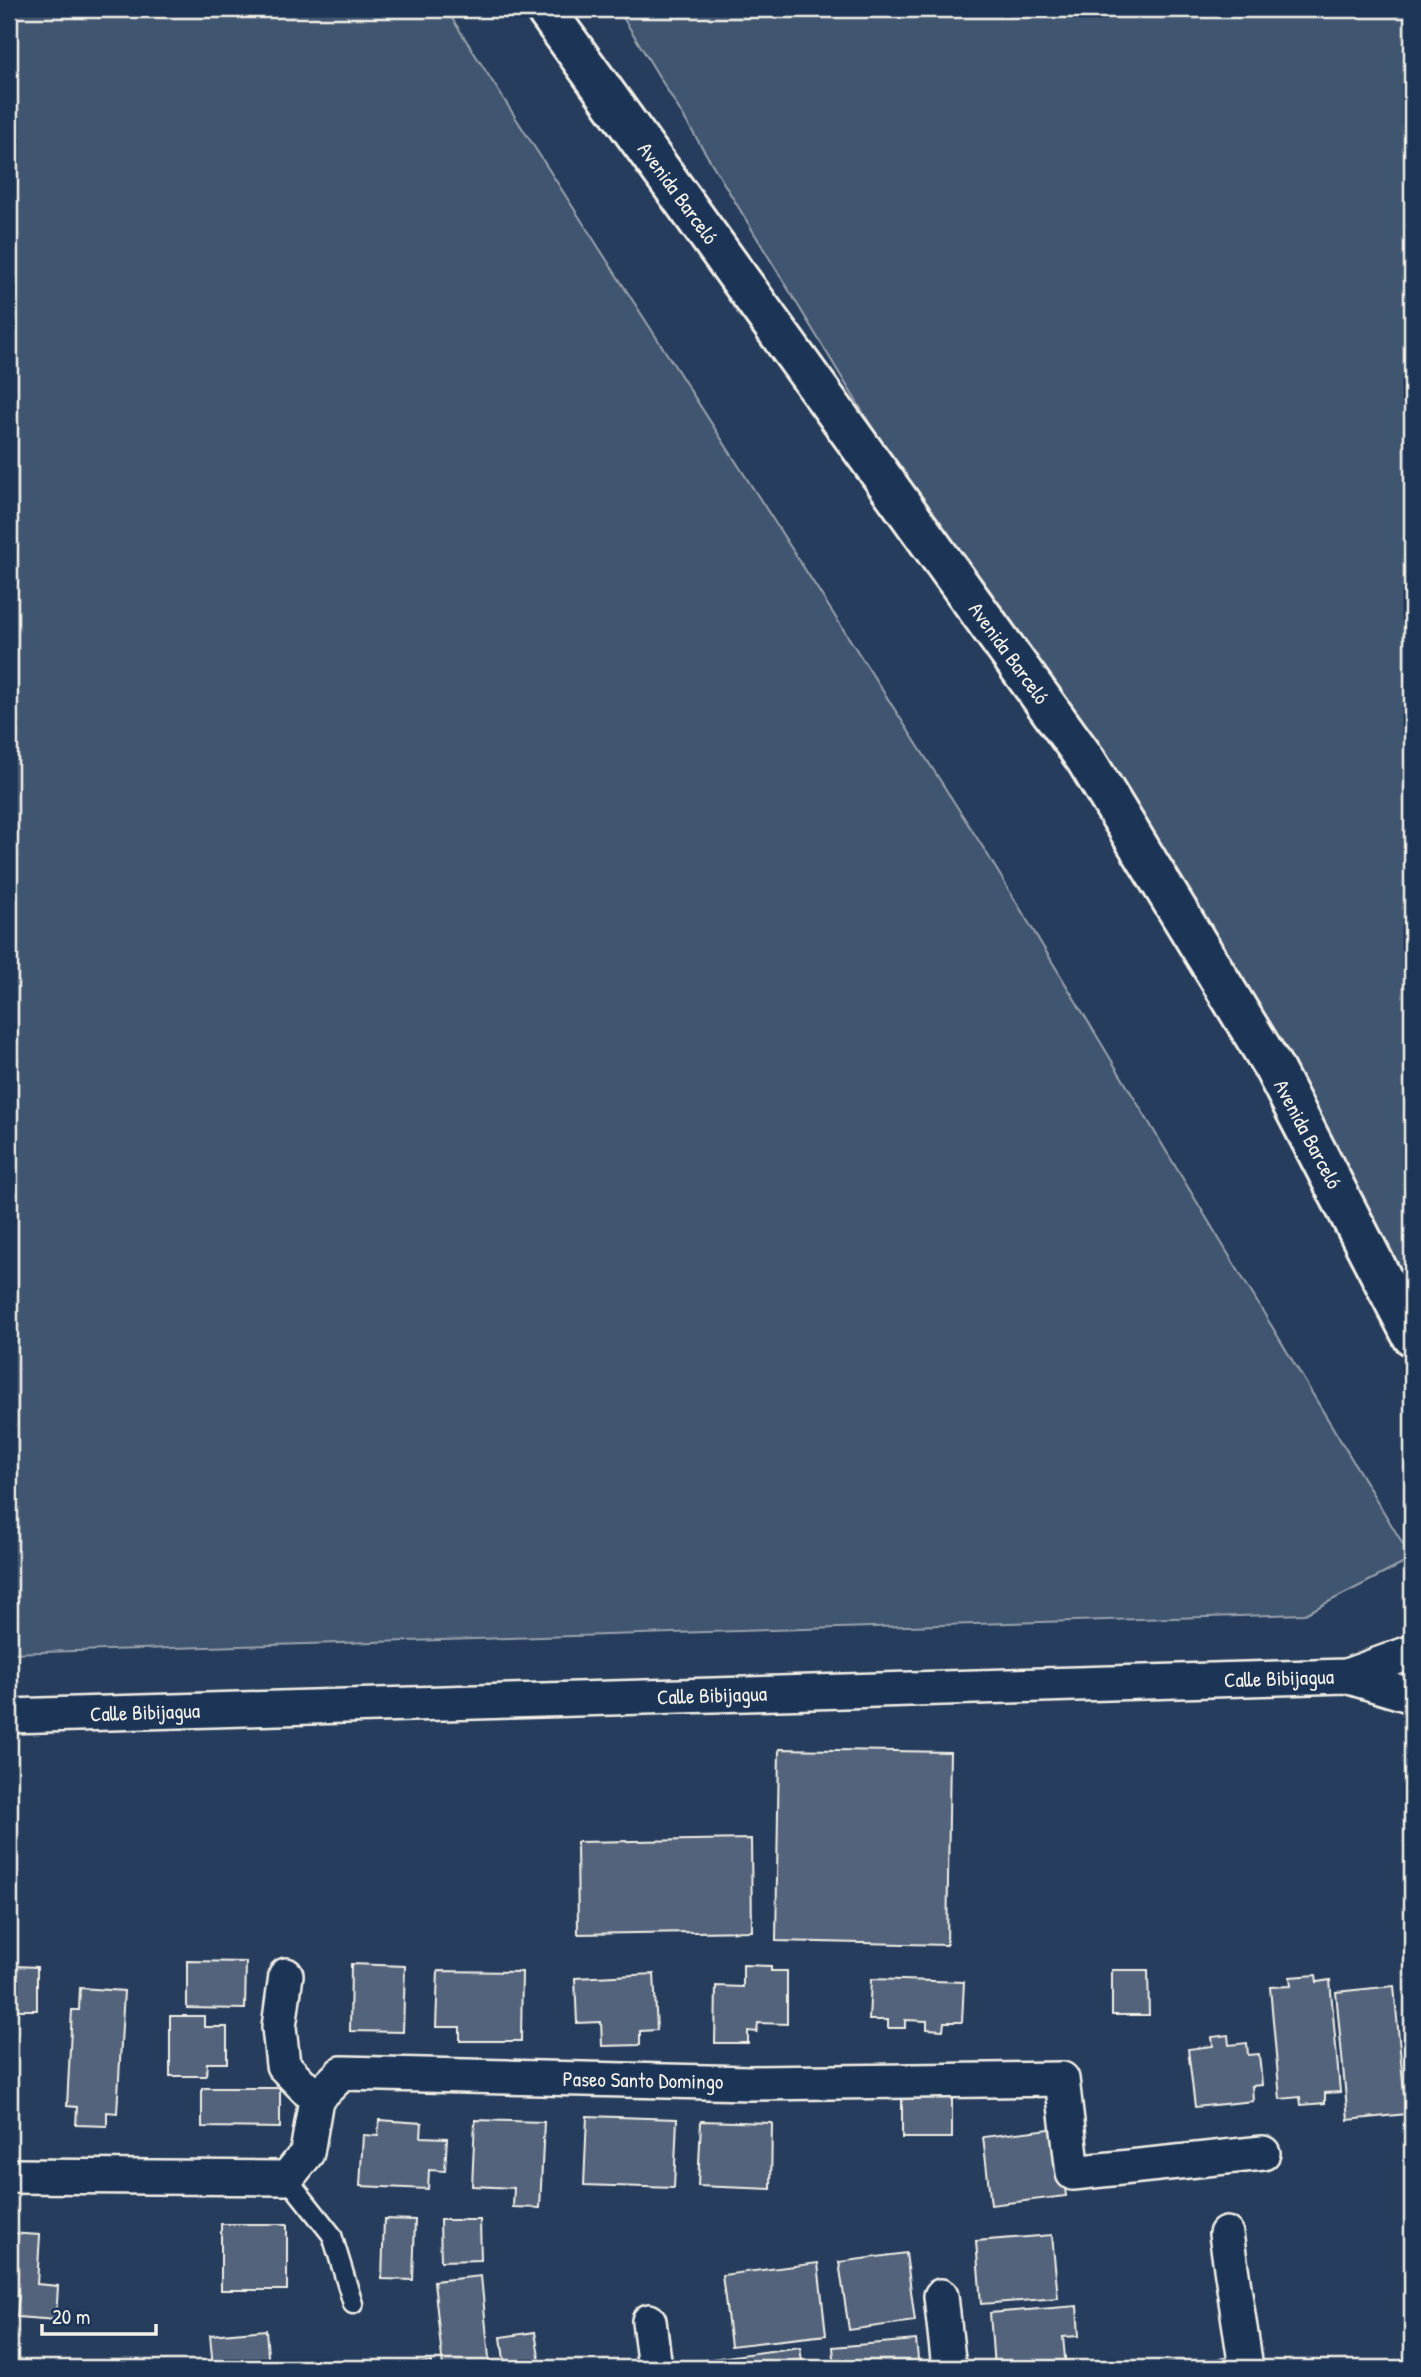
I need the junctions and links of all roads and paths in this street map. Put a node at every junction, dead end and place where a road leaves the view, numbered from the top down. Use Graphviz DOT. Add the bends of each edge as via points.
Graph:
graph roads {
  1 [pos="545,9"];
  2 [pos="1412,1336"];
  3 [pos="1412,1653"];
  4 [pos="1346,1676"];
  5 [pos="1412,1696"];
  6 [pos="9,1716"];
  7 [pos="286,1975"];
  8 [pos="316,2099"];
  9 [pos="1263,2153"];
  10 [pos="9,2176"];
  11 [pos="287,2178"];
  12 [pos="1226,2234"];
  13 [pos="941,2296"];
  14 [pos="353,2304"];
  15 [pos="649,2321"];
  16 [pos="655,2368"];
  17 [pos="949,2368"];
  18 [pos="1246,2368"];
  1 -- 2 [label="street, Avenida Barceló" via="1086,760 1273,1068"];
  3 -- 4 [label="street"];
  4 -- 5 [label="street, Calle Bibijagua"];
  4 -- 6 [label="street, Calle Bibijagua"];
  7 -- 8 [label="street" via="279,2027 283,2065"];
  8 -- 9 [label="street, Paseo Santo Domingo" via="342,2073 749,2083 1062,2079 1073,2173"];
  8 -- 11 [label="street" via="307,2153"];
  10 -- 11 [label="street"];
  11 -- 14 [label="lane" via="332,2235"];
  12 -- 18 [label="street"];
  13 -- 17 [label="street"];
  15 -- 16 [label="street"];
}
